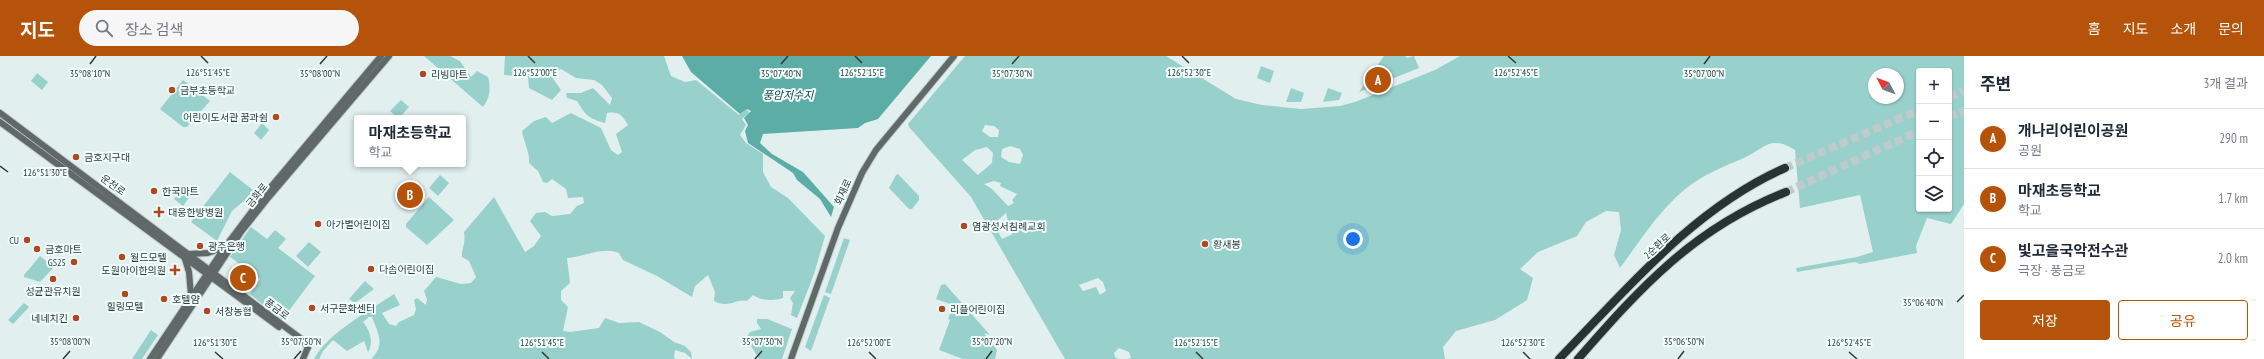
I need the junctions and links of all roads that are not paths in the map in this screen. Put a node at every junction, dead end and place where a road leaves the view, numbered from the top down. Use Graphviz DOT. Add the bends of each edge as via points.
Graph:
graph roads {
  1 [pos="381,56"];
  2 [pos="389,56"];
  3 [pos="954,56"];
  4 [pos="0,113"];
  5 [pos="0,122"];
  6 [pos="1785,168"];
  7 [pos="1786,192"];
  8 [pos="225,247"];
  9 [pos="187,256"];
  10 [pos="210,274"];
  11 [pos="191,296"];
  12 [pos="150,359"];
  13 [pos="157,359"];
  14 [pos="303,359"];
  15 [pos="791,359"];
  16 [pos="1559,359"];
  17 [pos="1578,359"];
  1 -- 8 [label="main road, 금화로" via="265,194"];
  2 -- 10 [label="main road, 금화로" via="268,198"];
  3 -- 15 [label="main road, 회재로" via="880,145 862,173 841,221"];
  4 -- 9 [label="main road, 운천로"];
  5 -- 9 [label="main road, 운천로"];
  6 -- 16 [label="highway, 2순환로" via="1744,189 1698,223 1634,282"];
  7 -- 17 [label="highway, 2순환로" via="1753,205 1684,249 1638,292"];
  8 -- 9 [label="main road"];
  8 -- 10 [label="main road, 금화로"];
  9 -- 10 [label="main road, 운천로"];
  9 -- 11 [label="main road"];
  10 -- 11 [label="main road, 금화로"];
  10 -- 13 [label="main road, 금화로"];
  10 -- 14 [label="main road, 풍금로" via="300,338 308,347"];
  11 -- 12 [label="main road, 금화로"];
}
